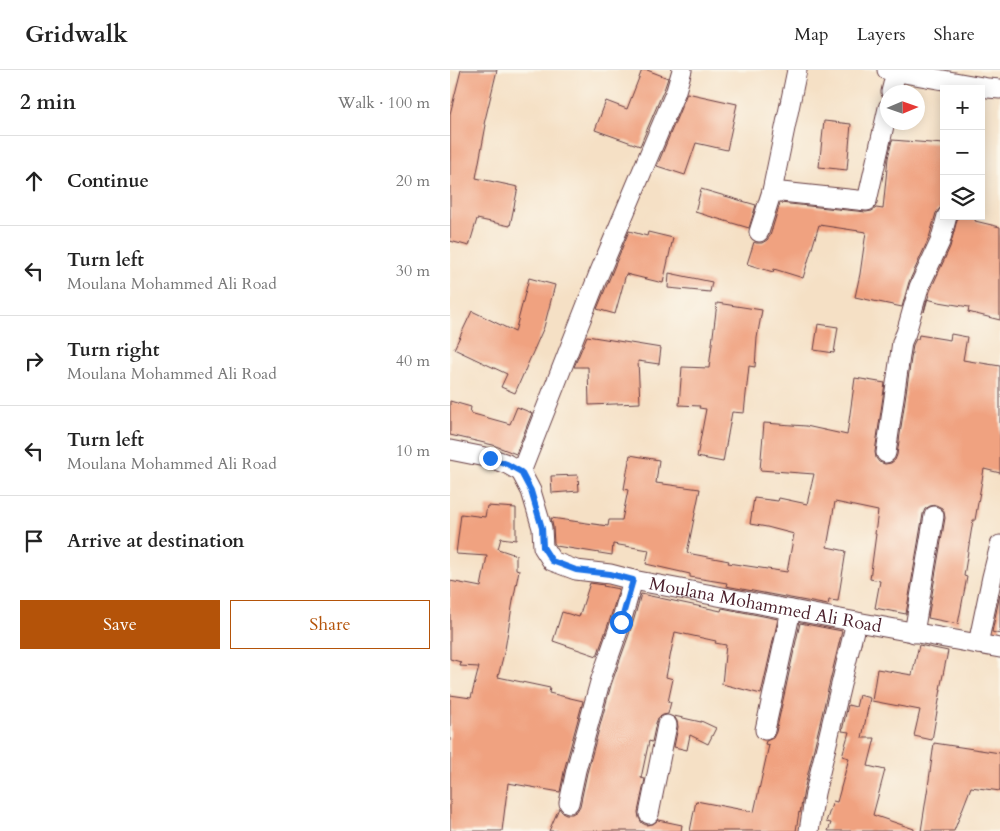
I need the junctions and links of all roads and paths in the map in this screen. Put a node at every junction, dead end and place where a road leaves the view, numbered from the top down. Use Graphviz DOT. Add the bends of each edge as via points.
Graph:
graph roads {
  1 [pos="682,70"];
  2 [pos="797,70"];
  3 [pos="898,72"];
  4 [pos="893,85"];
  5 [pos="988,91"];
  6 [pos="883,130"];
  7 [pos="772,191"];
  8 [pos="946,220"];
  9 [pos="759,232"];
  10 [pos="450,450"];
  11 [pos="886,453"];
  12 [pos="521,472"];
  13 [pos="934,516"];
  14 [pos="1000,544"];
  15 [pos="633,580"];
  16 [pos="791,610"];
  17 [pos="856,622"];
  18 [pos="914,633"];
  19 [pos="978,644"];
  20 [pos="1000,648"];
  21 [pos="667,725"];
  22 [pos="765,730"];
  23 [pos="569,803"];
  24 [pos="649,814"];
  25 [pos="809,831"];
  1 -- 12 [label="street"];
  2 -- 7 [label="street"];
  3 -- 4 [label="street"];
  3 -- 5 [label="street"];
  6 -- 7 [label="street" via="867,201"];
  7 -- 9 [label="street"];
  8 -- 11 [label="street" via="940,242 919,287 902,342"];
  10 -- 12 [label="street" via="490,458"];
  12 -- 15 [label="street, Moulana Mohammed Ali Road" via="531,491 542,528 543,547 552,561 576,570"];
  13 -- 18 [label="street"];
  14 -- 19 [label="street"];
  15 -- 16 [label="street, Moulana Mohammed Ali Road"];
  15 -- 23 [label="street" via="600,682"];
  16 -- 17 [label="street, Moulana Mohammed Ali Road"];
  16 -- 22 [label="street"];
  17 -- 18 [label="street, Moulana Mohammed Ali Road"];
  17 -- 25 [label="street"];
  18 -- 19 [label="street, Moulana Mohammed Ali Road"];
  19 -- 20 [label="street, Moulana Mohammed Ali Road"];
  21 -- 24 [label="street"];
}
